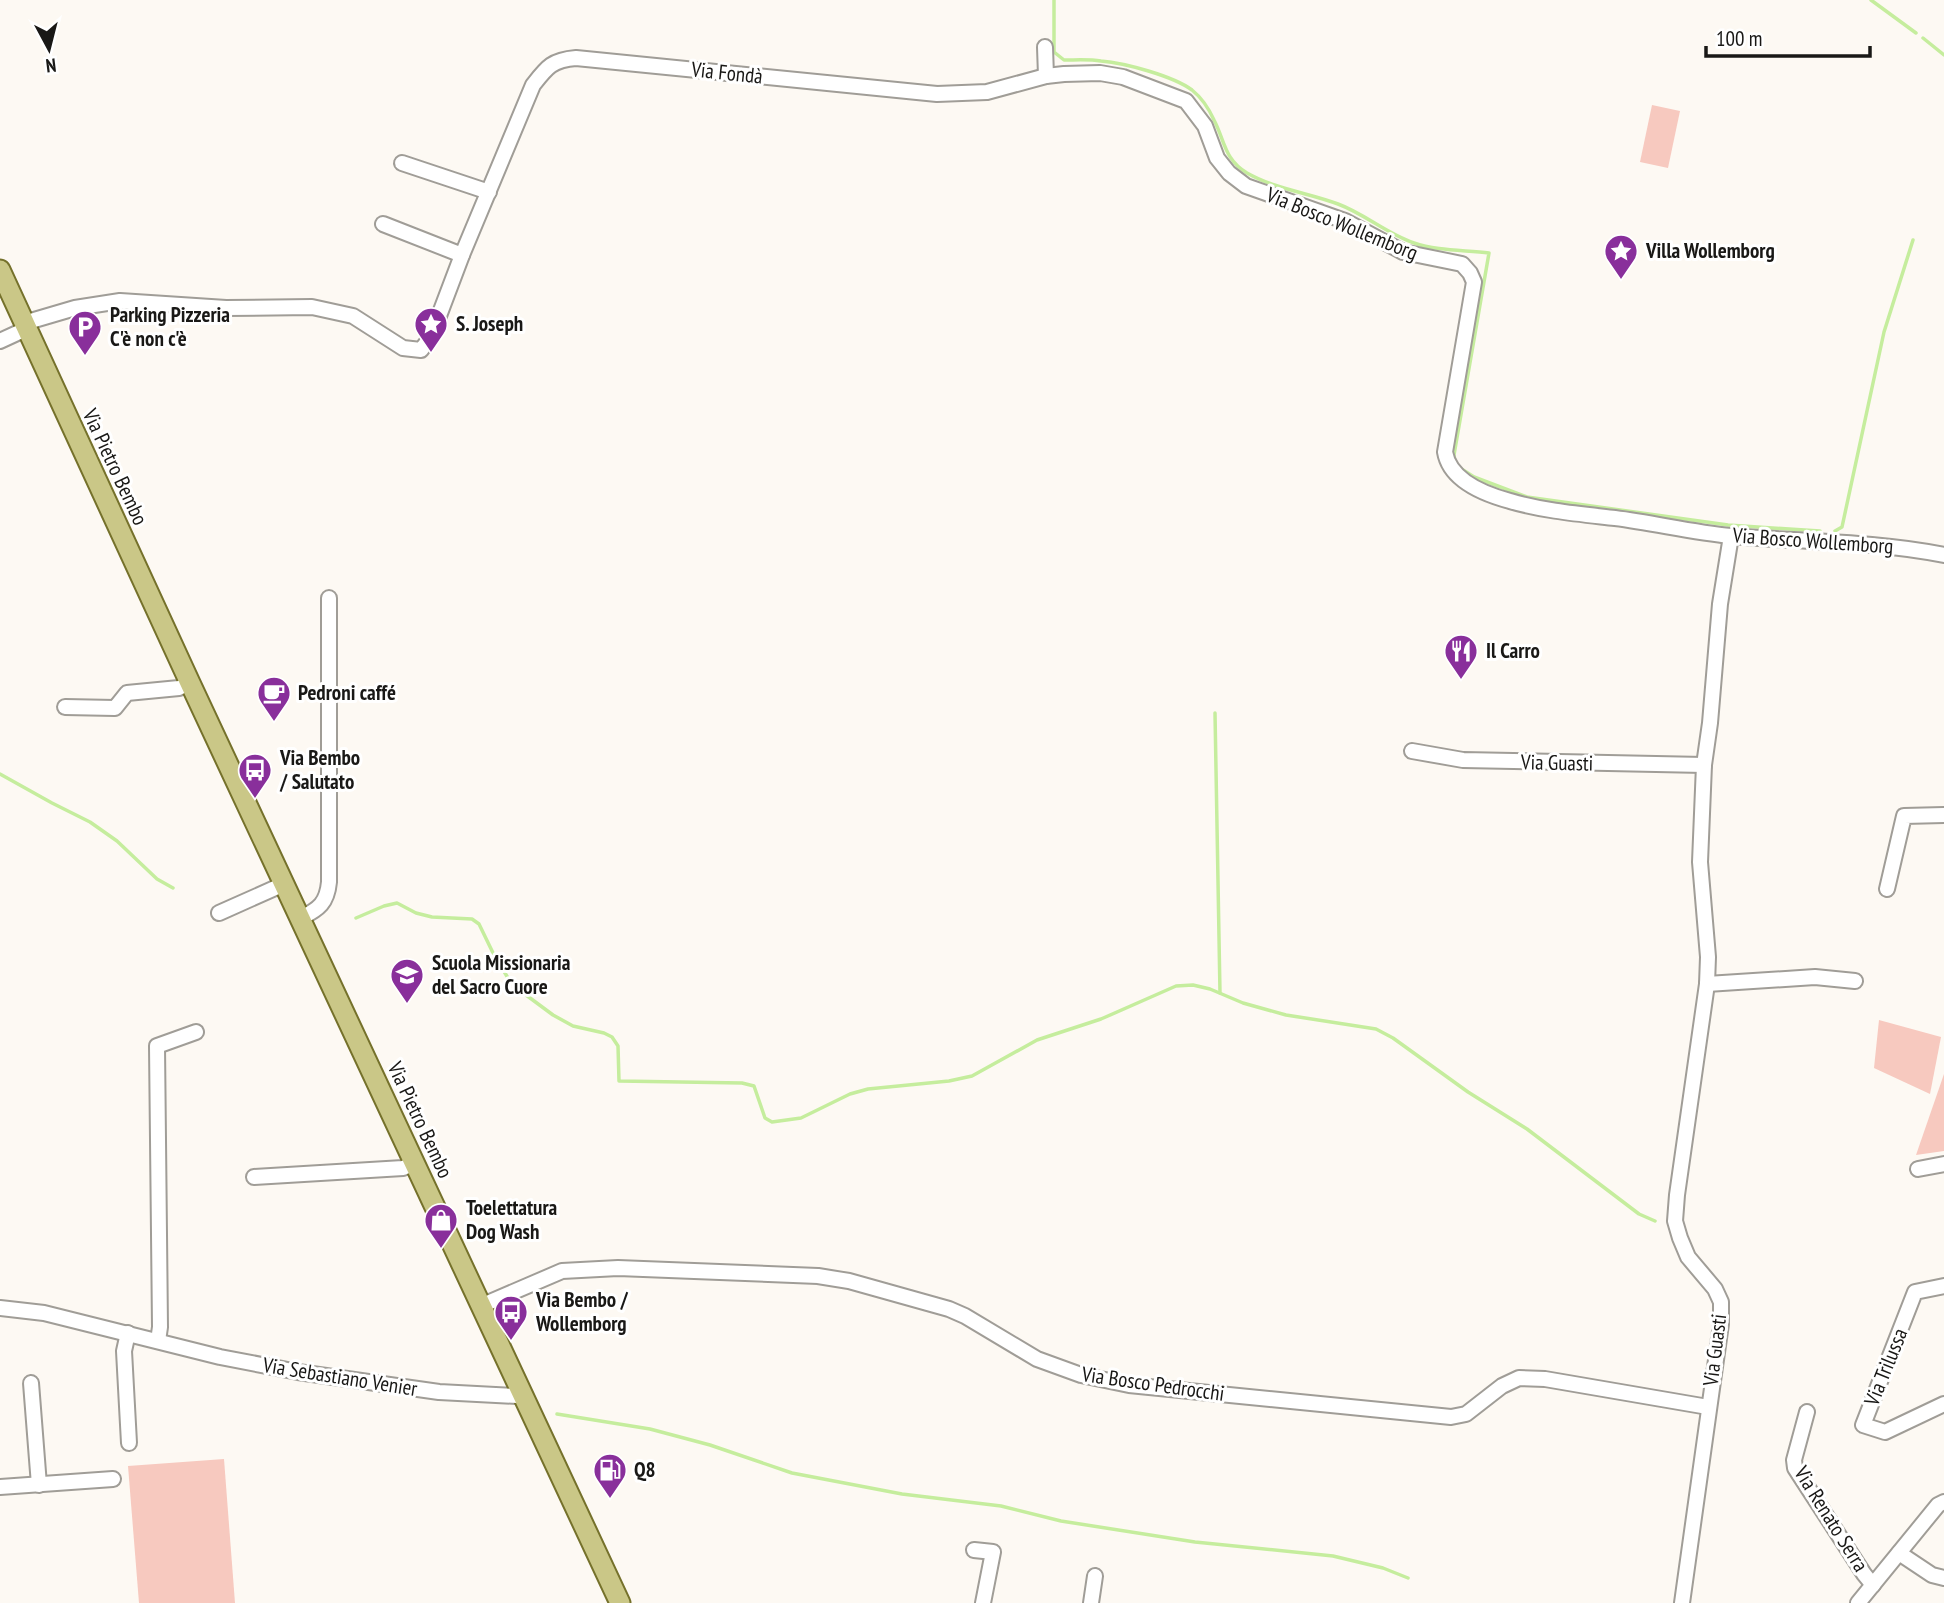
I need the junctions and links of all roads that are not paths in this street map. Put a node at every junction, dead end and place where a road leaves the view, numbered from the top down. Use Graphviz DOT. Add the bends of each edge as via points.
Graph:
graph roads {
  1 [pos="1045,47"];
  2 [pos="1046,76"];
  3 [pos="402,163"];
  4 [pos="489,192"];
  5 [pos="383,224"];
  6 [pos="462,256"];
  7 [pos="0,270"];
  8 [pos="25,326"];
  9 [pos="0,341"];
  10 [pos="1731,536"];
  11 [pos="1944,555"];
  12 [pos="328,598"];
  13 [pos="190,683"];
  14 [pos="65,707"];
  15 [pos="1412,751"];
  16 [pos="1704,765"];
  17 [pos="1944,815"];
  18 [pos="284,884"];
  19 [pos="1887,889"];
  20 [pos="219,913"];
  21 [pos="301,918"];
  22 [pos="1856,981"];
  23 [pos="1707,984"];
  24 [pos="196,1032"];
  25 [pos="415,1163"];
  26 [pos="1944,1164"];
  27 [pos="1918,1169"];
  28 [pos="254,1177"];
  29 [pos="1944,1286"];
  30 [pos="0,1296"];
  31 [pos="483,1305"];
  32 [pos="6,1308"];
  33 [pos="128,1333"];
  34 [pos="158,1341"];
  35 [pos="32,1383"];
  36 [pos="523,1394"];
  37 [pos="1944,1405"];
  38 [pos="1708,1407"];
  39 [pos="1807,1412"];
  40 [pos="129,1443"];
  41 [pos="113,1479"];
  42 [pos="39,1485"];
  43 [pos="0,1487"];
  44 [pos="1944,1502"];
  45 [pos="974,1550"];
  46 [pos="1899,1553"];
  47 [pos="1095,1576"];
  48 [pos="1944,1578"];
  49 [pos="1873,1584"];
  50 [pos="621,1603"];
  51 [pos="983,1603"];
  52 [pos="1091,1603"];
  53 [pos="1682,1603"];
  54 [pos="1858,1603"];
  1 -- 2 [label="street"];
  2 -- 4 [label="street, Via Fondà" via="987,92 937,94 576,58 558,60 533,85"];
  2 -- 10 [label="street, Via Bosco Wollemborg" via="1110,74 1177,96 1196,112 1217,158 1246,186 1345,221 1403,252 1462,264 1474,282 1445,452 1450,469 1460,478 1509,501 1550,510"];
  3 -- 4 [label="street"];
  4 -- 6 [label="street, Via Fondà"];
  5 -- 6 [label="street"];
  6 -- 8 [label="street, Via Fondà" via="431,337 421,350 403,348 354,316 312,307 226,308 120,301 75,308"];
  7 -- 8 [label="main road, Via Pietro Bembo"];
  8 -- 9 [label="street"];
  8 -- 13 [label="main road, Via Pietro Bembo"];
  10 -- 11 [label="street, Via Bosco Wollemborg" via="1888,546"];
  10 -- 16 [label="street, Via Guasti"];
  12 -- 21 [label="street" via="328,889 318,909"];
  13 -- 14 [label="street" via="127,693 115,708"];
  13 -- 18 [label="main road, Via Pietro Bembo"];
  15 -- 16 [label="street, Via Guasti" via="1464,761"];
  16 -- 23 [label="street, Via Guasti" via="1700,862"];
  17 -- 19 [label="street" via="1904,816"];
  18 -- 20 [label="street"];
  18 -- 21 [label="main road, Via Pietro Bembo"];
  21 -- 25 [label="main road, Via Pietro Bembo"];
  22 -- 23 [label="street" via="1815,977"];
  23 -- 38 [label="street, Via Guasti" via="1675,1221 1688,1257 1721,1302"];
  24 -- 34 [label="street" via="157,1046"];
  25 -- 28 [label="street" via="403,1168"];
  25 -- 31 [label="main road, Via Pietro Bembo"];
  26 -- 27 [label="street"];
  29 -- 37 [label="street, Via Trilussa" via="1915,1292 1863,1425 1885,1432"];
  30 -- 32 [label="street, Via Sebastiano Venier"];
  31 -- 36 [label="main road, Via Pietro Bembo"];
  31 -- 38 [label="street, Via Bosco Pedrocchi" via="562,1271 586,1268 818,1276 949,1309 1037,1359 1129,1385 1451,1417 1466,1414 1519,1378"];
  32 -- 33 [label="street, Via Sebastiano Venier"];
  33 -- 34 [label="street, Via Sebastiano Venier"];
  33 -- 40 [label="street" via="124,1351"];
  34 -- 36 [label="street, Via Sebastiano Venier" via="346,1380 478,1395"];
  35 -- 42 [label="street"];
  36 -- 50 [label="main road, Via Pietro Bembo"];
  38 -- 53 [label="street, Via Guasti"];
  39 -- 49 [label="street, Via Renato Serra" via="1795,1468"];
  41 -- 42 [label="street"];
  42 -- 43 [label="street"];
  44 -- 46 [label="street"];
  45 -- 51 [label="street" via="993,1552"];
  46 -- 48 [label="street"];
  46 -- 49 [label="street"];
  47 -- 52 [label="street"];
  49 -- 54 [label="street"];
}
